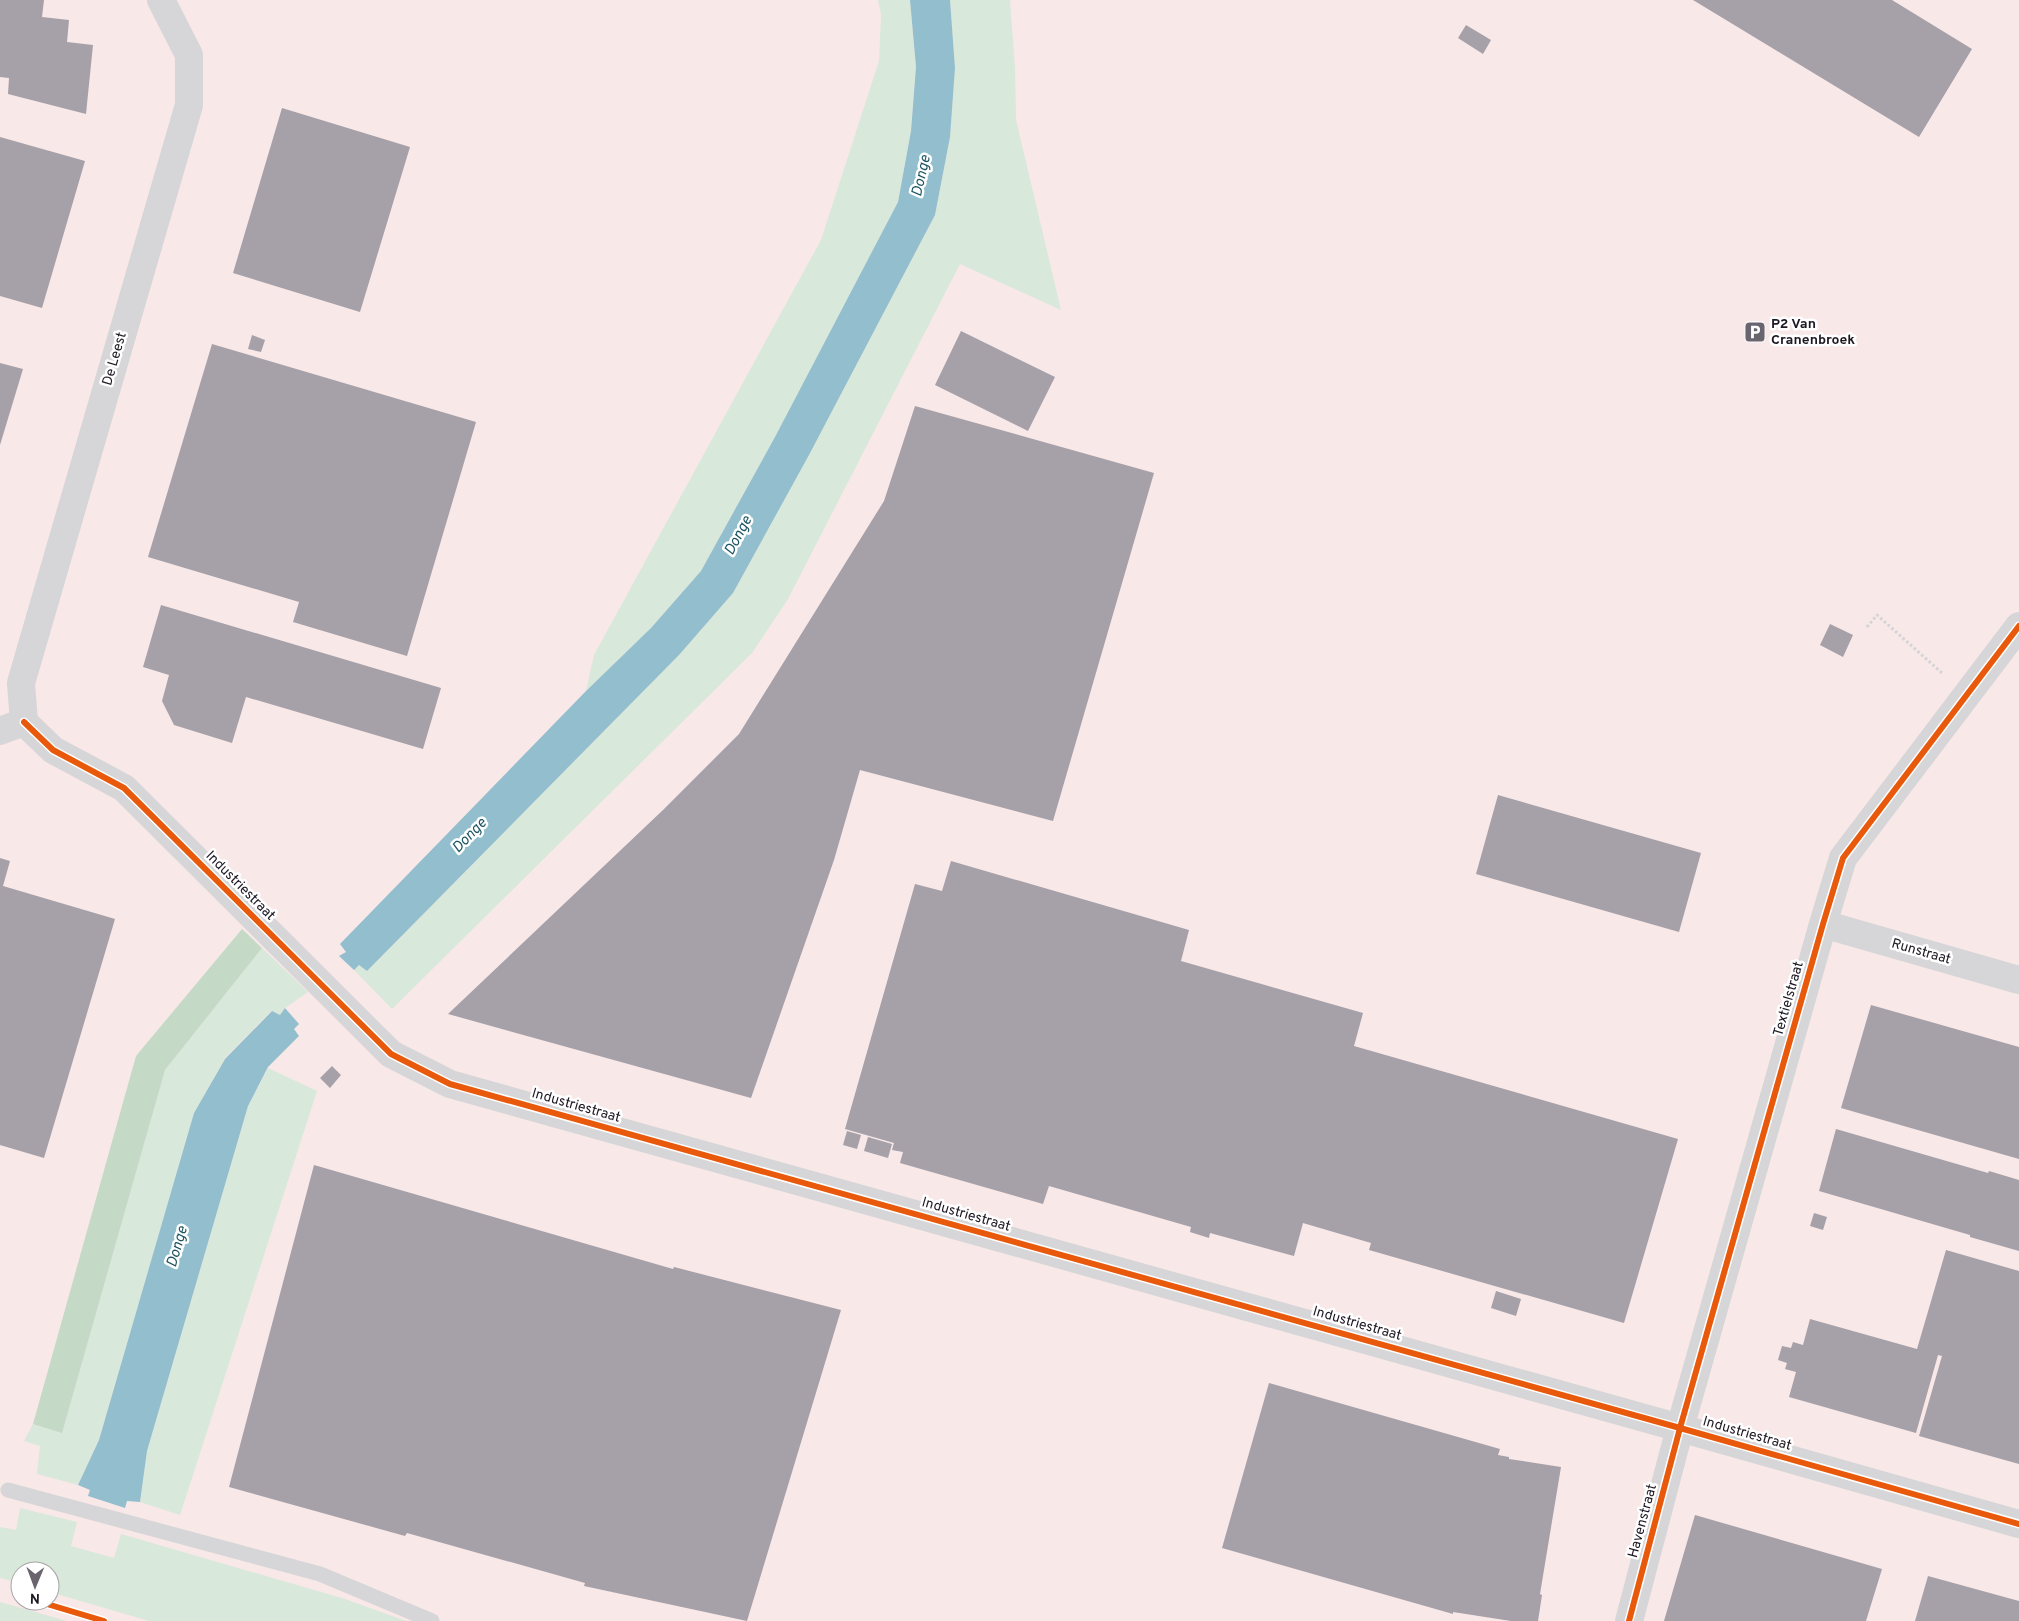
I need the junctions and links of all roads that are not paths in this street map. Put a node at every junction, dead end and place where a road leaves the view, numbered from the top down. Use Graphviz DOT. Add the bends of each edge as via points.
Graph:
graph roads {
  1 [pos="161,0"];
  2 [pos="2019,626"];
  3 [pos="12,727"];
  4 [pos="1823,924"];
  5 [pos="2019,980"];
  6 [pos="1680,1428"];
  7 [pos="8,1490"];
  8 [pos="2019,1524"];
  9 [pos="432,1621"];
  10 [pos="1629,1621"];
  1 -- 3 [label="street, De Leest" via="189,55 189,105 21,683"];
  2 -- 4 [label="street, Textielstraat" via="1843,858"];
  3 -- 6 [label="street, Industriestraat" via="124,788 391,1054 450,1084"];
  4 -- 5 [label="street, Runstraat"];
  4 -- 6 [label="street, Textielstraat"];
  6 -- 8 [label="street, Industriestraat"];
  6 -- 10 [label="street, Havenstraat"];
  7 -- 9 [label="lane" via="320,1574"];
}
